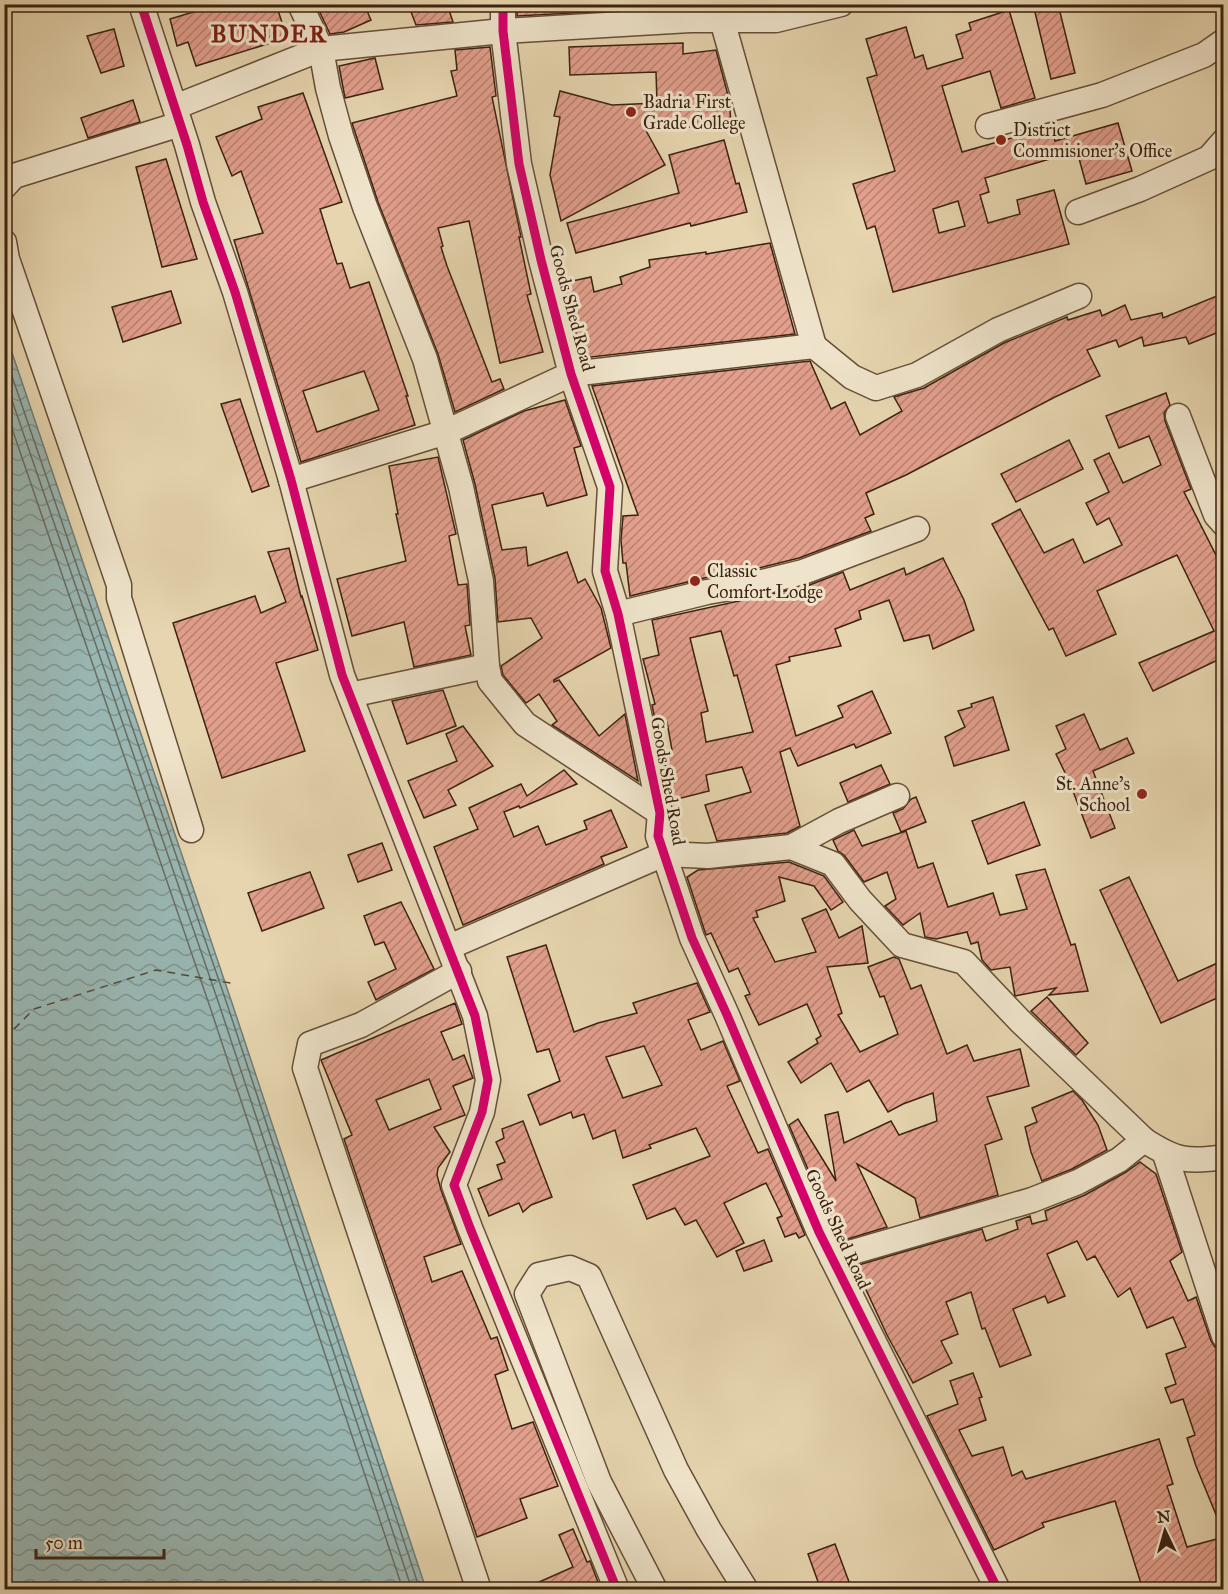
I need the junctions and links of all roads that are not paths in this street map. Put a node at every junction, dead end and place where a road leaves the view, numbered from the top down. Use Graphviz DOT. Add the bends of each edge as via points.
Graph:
graph roads {
  1 [pos="141,4"];
  2 [pos="300,4"];
  3 [pos="503,4"];
  4 [pos="841,4"];
  5 [pos="722,20"];
  6 [pos="503,31"];
  7 [pos="1224,42"];
  8 [pos="321,49"];
  9 [pos="178,115"];
  10 [pos="988,126"];
  11 [pos="1224,141"];
  12 [pos="4,187"];
  13 [pos="1078,212"];
  14 [pos="4,242"];
  15 [pos="1079,296"];
  16 [pos="814,346"];
  17 [pos="571,374"];
  18 [pos="1178,416"];
  19 [pos="446,432"];
  20 [pos="291,480"];
  21 [pos="1224,524"];
  22 [pos="917,529"];
  23 [pos="618,614"];
  24 [pos="487,666"];
  25 [pos="350,695"];
  26 [pos="897,796"];
  27 [pos="660,813"];
  28 [pos="191,830"];
  29 [pos="791,847"];
  30 [pos="664,854"];
  31 [pos="449,947"];
  32 [pos="459,971"];
  33 [pos="1144,1140"];
  34 [pos="1165,1154"];
  35 [pos="1224,1157"];
  36 [pos="832,1258"];
  37 [pos="1224,1336"];
  38 [pos="479,1590"];
  39 [pos="617,1590"];
  40 [pos="655,1590"];
  41 [pos="746,1590"];
  42 [pos="998,1590"];
  1 -- 9 [label="street"];
  2 -- 8 [label="street"];
  3 -- 6 [label="street, Goods Shed Road"];
  4 -- 5 [label="street" via="776,20"];
  5 -- 6 [label="street"];
  5 -- 16 [label="street"];
  6 -- 8 [label="street"];
  6 -- 17 [label="street, Goods Shed Road" via="519,164"];
  7 -- 10 [label="street" via="1204,55 1102,95"];
  8 -- 9 [label="street" via="246,77"];
  8 -- 19 [label="street" via="341,136 425,360"];
  9 -- 12 [label="street" via="14,176"];
  9 -- 20 [label="street"];
  11 -- 13 [label="street" via="1209,158"];
  14 -- 28 [label="street" via="119,585 119,598"];
  15 -- 16 [label="street" via="998,330 917,375 876,388 852,377"];
  16 -- 17 [label="street"];
  17 -- 19 [label="street"];
  17 -- 23 [label="street, Goods Shed Road" via="610,487 605,571"];
  18 -- 21 [label="street" via="1216,515"];
  19 -- 20 [label="street"];
  19 -- 24 [label="street" via="481,581"];
  20 -- 25 [label="street"];
  22 -- 23 [label="street" via="803,572"];
  23 -- 27 [label="street, Goods Shed Road"];
  24 -- 25 [label="street"];
  24 -- 27 [label="street" via="490,681 525,724"];
  25 -- 31 [label="street"];
  26 -- 29 [label="street"];
  27 -- 30 [label="street, Goods Shed Road" via="658,836"];
  29 -- 30 [label="street" via="708,856"];
  29 -- 33 [label="street" via="832,864 902,945 964,962"];
  30 -- 31 [label="street"];
  30 -- 36 [label="street, Goods Shed Road" via="692,938"];
  31 -- 32 [label="street"];
  32 -- 38 [label="street" via="361,1024 310,1044 305,1068"];
  32 -- 39 [label="street" via="475,1016 488,1080 482,1112 454,1185"];
  33 -- 34 [label="street"];
  33 -- 36 [label="street" via="1119,1160 1078,1182 1032,1200"];
  34 -- 35 [label="street" via="1185,1161"];
  34 -- 37 [label="street"];
  36 -- 42 [label="street, Goods Shed Road"];
  40 -- 41 [label="street" via="599,1482 527,1294 539,1275 570,1268 589,1276 676,1470"];
}
